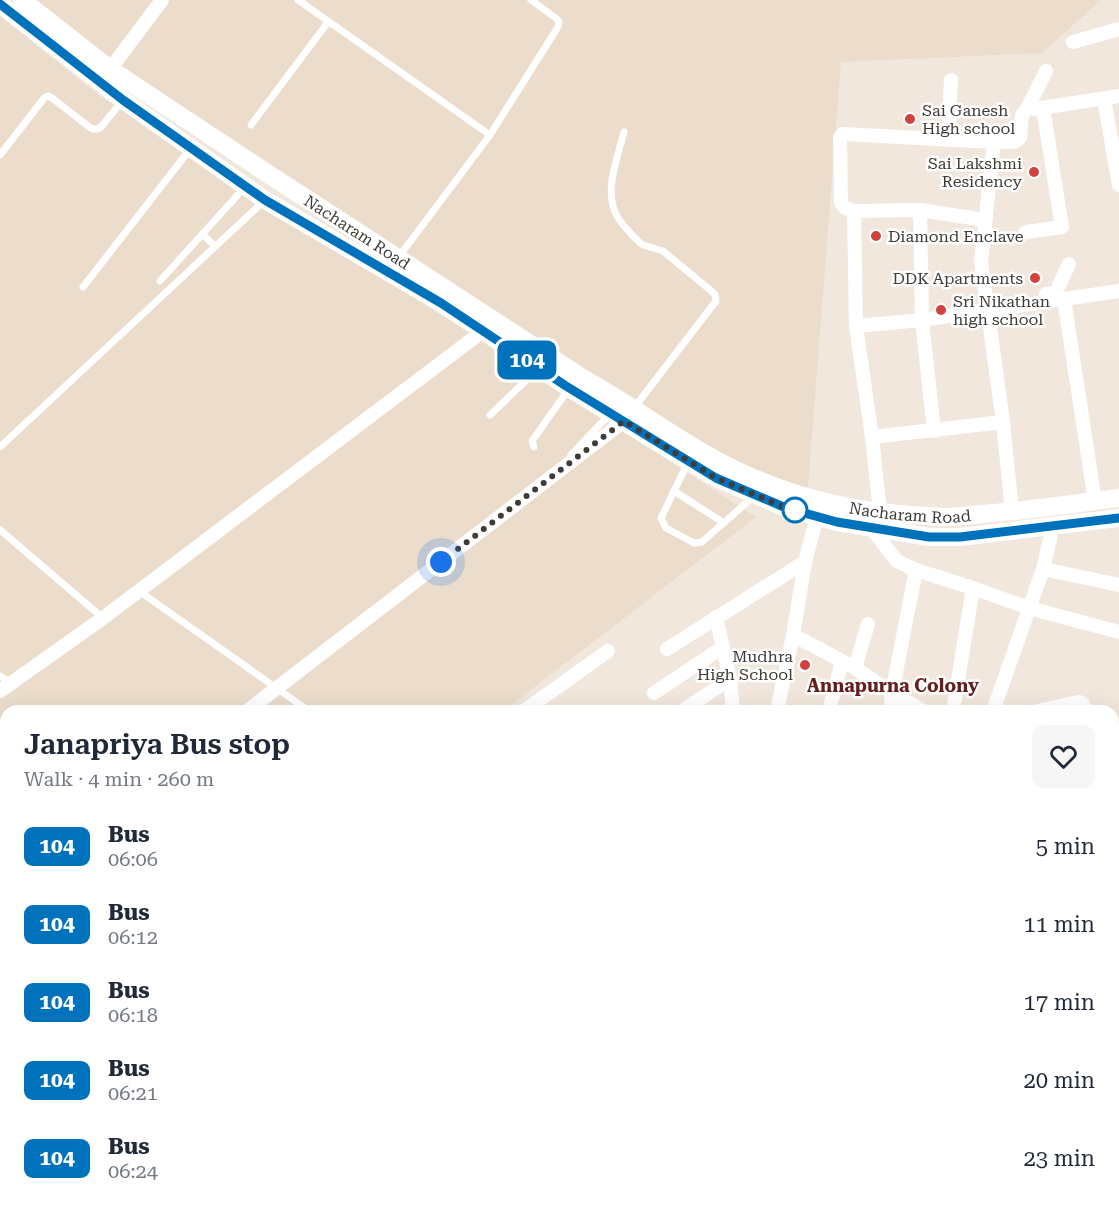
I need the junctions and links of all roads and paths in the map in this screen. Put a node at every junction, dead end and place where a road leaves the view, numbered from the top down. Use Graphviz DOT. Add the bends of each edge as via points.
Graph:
graph roads {
  1 [pos="22,0"];
  2 [pos="162,0"];
  3 [pos="298,0"];
  4 [pos="531,0"];
  5 [pos="0,4"];
  6 [pos="328,22"];
  7 [pos="1119,29"];
  8 [pos="1073,42"];
  9 [pos="1046,71"];
  10 [pos="105,76"];
  11 [pos="951,80"];
  12 [pos="1119,96"];
  13 [pos="1104,99"];
  14 [pos="123,100"];
  15 [pos="1043,108"];
  16 [pos="1027,109"];
  17 [pos="251,125"];
  18 [pos="624,132"];
  19 [pos="490,135"];
  20 [pos="948,140"];
  21 [pos="994,142"];
  22 [pos="191,148"];
  23 [pos="0,155"];
  24 [pos="1117,163"];
  25 [pos="1119,185"];
  26 [pos="245,186"];
  27 [pos="265,200"];
  28 [pos="920,210"];
  29 [pos="854,211"];
  30 [pos="985,219"];
  31 [pos="1026,232"];
  32 [pos="202,234"];
  33 [pos="215,246"];
  34 [pos="398,258"];
  35 [pos="1069,264"];
  36 [pos="160,280"];
  37 [pos="83,287"];
  38 [pos="1119,291"];
  39 [pos="1046,298"];
  40 [pos="1064,299"];
  41 [pos="988,310"];
  42 [pos="922,320"];
  43 [pos="856,326"];
  44 [pos="483,331"];
  45 [pos="539,368"];
  46 [pos="569,388"];
  47 [pos="623,414"];
  48 [pos="490,415"];
  49 [pos="1003,422"];
  50 [pos="934,431"];
  51 [pos="872,437"];
  52 [pos="0,447"];
  53 [pos="534,447"];
  54 [pos="560,462"];
  55 [pos="688,462"];
  56 [pos="674,491"];
  57 [pos="755,495"];
  58 [pos="1119,498"];
  59 [pos="1095,501"];
  60 [pos="1012,511"];
  61 [pos="817,516"];
  62 [pos="1119,518"];
  63 [pos="875,520"];
  64 [pos="724,523"];
  65 [pos="0,530"];
  66 [pos="1051,535"];
  67 [pos="805,562"];
  68 [pos="1043,569"];
  69 [pos="916,570"];
  70 [pos="1119,585"];
  71 [pos="973,588"];
  72 [pos="140,591"];
  73 [pos="1029,608"];
  74 [pos="716,617"];
  75 [pos="104,618"];
  76 [pos="868,624"];
  77 [pos="1119,632"];
  78 [pos="793,635"];
  79 [pos="723,646"];
  80 [pos="667,649"];
  81 [pos="608,651"];
  82 [pos="842,661"];
  83 [pos="855,668"];
  84 [pos="730,679"];
  85 [pos="4,684"];
  86 [pos="277,688"];
  87 [pos="654,693"];
  88 [pos="892,693"];
  89 [pos="255,705"];
  90 [pos="301,705"];
  91 [pos="532,705"];
  92 [pos="691,705"];
  93 [pos="732,705"];
  94 [pos="778,705"];
  95 [pos="831,705"];
  96 [pos="891,705"];
  97 [pos="913,705"];
  98 [pos="954,705"];
  99 [pos="995,705"];
  100 [pos="1065,705"];
  101 [pos="1083,705"];
  1 -- 10 [label="main road, Nacharam Road"];
  2 -- 10 [label="street"];
  3 -- 6 [label="lane"];
  4 -- 19 [label="lane" via="557,19 558,27"];
  5 -- 10 [label="main road, Nacharam Road"];
  6 -- 17 [label="lane"];
  6 -- 19 [label="lane"];
  7 -- 8 [label="street"];
  9 -- 16 [label="street"];
  10 -- 14 [label="main road, Nacharam Road"];
  10 -- 34 [label="main road, Nacharam Road"];
  11 -- 20 [label="street"];
  12 -- 13 [label="street"];
  13 -- 15 [label="street"];
  13 -- 24 [label="street"];
  14 -- 22 [label="main road, Nacharam Road"];
  14 -- 23 [label="lane" via="101,127 92,129 52,98 45,97"];
  15 -- 16 [label="street"];
  15 -- 31 [label="street" via="1062,227"];
  16 -- 21 [label="street" via="1021,118 1018,141"];
  18 -- 47 [label="lane" via="611,186 612,206 618,217 639,242 663,251 717,298"];
  19 -- 34 [label="lane"];
  20 -- 21 [label="street"];
  20 -- 29 [label="street" via="843,134 841,203"];
  21 -- 30 [label="street"];
  22 -- 26 [label="main road, Nacharam Road"];
  22 -- 37 [label="lane"];
  24 -- 25 [label="street"];
  26 -- 27 [label="main road, Nacharam Road"];
  26 -- 32 [label="lane"];
  27 -- 33 [label="lane"];
  27 -- 44 [label="main road, Nacharam Road"];
  28 -- 29 [label="street"];
  28 -- 30 [label="street"];
  28 -- 42 [label="street"];
  29 -- 43 [label="street"];
  30 -- 41 [label="street" via="981,262"];
  32 -- 33 [label="lane"];
  32 -- 36 [label="lane"];
  33 -- 52 [label="lane"];
  34 -- 47 [label="main road, Nacharam Road" via="584,379"];
  35 -- 39 [label="street" via="1057,291"];
  38 -- 40 [label="street"];
  39 -- 40 [label="street"];
  39 -- 41 [label="street"];
  40 -- 59 [label="street"];
  41 -- 42 [label="street"];
  41 -- 49 [label="street"];
  42 -- 43 [label="street"];
  42 -- 50 [label="street"];
  43 -- 51 [label="street"];
  44 -- 45 [label="main road, Nacharam Road"];
  44 -- 72 [label="street"];
  45 -- 46 [label="main road, Nacharam Road"];
  45 -- 48 [label="lane"];
  46 -- 47 [label="main road, Nacharam Road"];
  46 -- 53 [label="lane" via="532,441"];
  47 -- 54 [label="lane"];
  47 -- 55 [label="main road, Nacharam Road"];
  47 -- 63 [label="main road, Nacharam Road" via="761,481"];
  47 -- 86 [label="street"];
  49 -- 50 [label="street"];
  49 -- 60 [label="street"];
  50 -- 51 [label="street"];
  51 -- 63 [label="street"];
  55 -- 56 [label="lane"];
  55 -- 57 [label="main road, Nacharam Road"];
  56 -- 64 [label="lane"];
  56 -- 64 [label="lane" via="661,518 666,528 694,543 702,542"];
  57 -- 61 [label="main road, Nacharam Road"];
  57 -- 64 [label="lane"];
  58 -- 59 [label="main road, Nacharam Road"];
  59 -- 60 [label="main road, Nacharam Road"];
  60 -- 63 [label="main road, Nacharam Road"];
  61 -- 63 [label="main road, Nacharam Road" via="837,522"];
  61 -- 67 [label="street"];
  62 -- 63 [label="main road, Nacharam Road" via="960,537 929,537"];
  63 -- 69 [label="street" via="897,561"];
  65 -- 75 [label="lane"];
  66 -- 68 [label="street"];
  67 -- 74 [label="street"];
  67 -- 78 [label="street"];
  68 -- 70 [label="street"];
  68 -- 73 [label="street"];
  69 -- 71 [label="street"];
  69 -- 88 [label="street"];
  71 -- 73 [label="street"];
  71 -- 98 [label="street"];
  72 -- 75 [label="street"];
  72 -- 86 [label="lane"];
  73 -- 77 [label="street"];
  73 -- 99 [label="street"];
  74 -- 79 [label="street"];
  74 -- 80 [label="street"];
  75 -- 85 [label="street"];
  76 -- 83 [label="street"];
  78 -- 82 [label="street"];
  78 -- 94 [label="street"];
  79 -- 84 [label="street"];
  79 -- 87 [label="street"];
  81 -- 91 [label="street"];
  82 -- 83 [label="street"];
  82 -- 95 [label="street"];
  83 -- 88 [label="street"];
  84 -- 92 [label="street"];
  84 -- 93 [label="street"];
  86 -- 89 [label="street"];
  86 -- 90 [label="lane"];
  88 -- 96 [label="street"];
  88 -- 97 [label="street"];
  100 -- 101 [label="street"];
}
